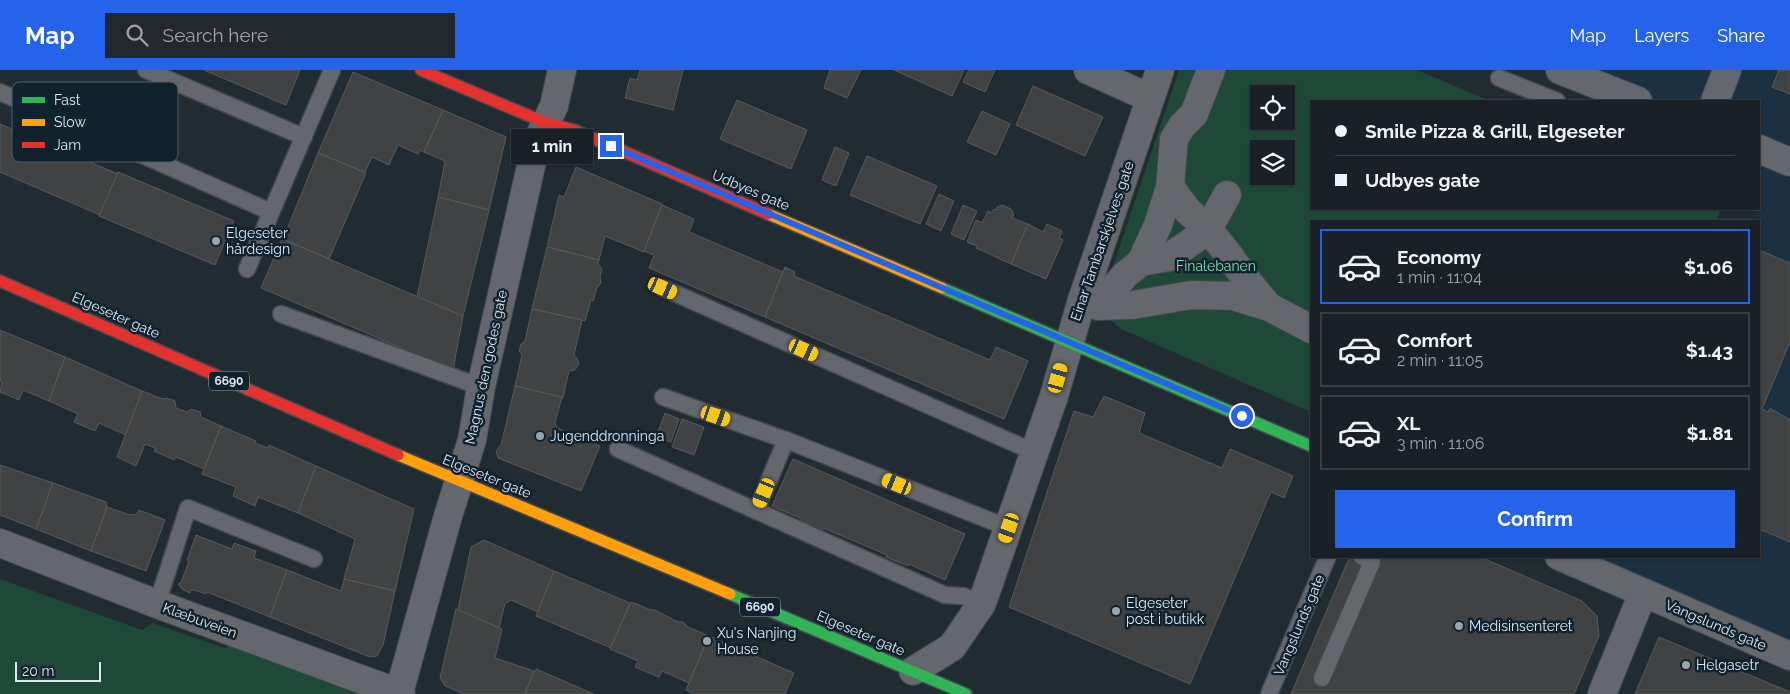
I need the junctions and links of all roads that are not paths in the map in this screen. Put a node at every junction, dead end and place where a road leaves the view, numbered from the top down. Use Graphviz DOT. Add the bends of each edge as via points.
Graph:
graph roads {
  1 [pos="146,70"];
  2 [pos="332,70"];
  3 [pos="421,70"];
  4 [pos="562,70"];
  5 [pos="1088,70"];
  6 [pos="1160,70"];
  7 [pos="1211,70"];
  8 [pos="1560,70"];
  9 [pos="1728,70"];
  10 [pos="1499,78"];
  11 [pos="175,82"];
  12 [pos="178,83"];
  13 [pos="0,92"];
  14 [pos="12,97"];
  15 [pos="1150,98"];
  16 [pos="1554,100"];
  17 [pos="1633,100"];
  18 [pos="1715,100"];
  19 [pos="546,123"];
  20 [pos="304,136"];
  21 [pos="1760,149"];
  22 [pos="158,162"];
  23 [pos="1790,162"];
  24 [pos="1170,187"];
  25 [pos="1228,195"];
  26 [pos="271,212"];
  27 [pos="1208,229"];
  28 [pos="1141,262"];
  29 [pos="247,269"];
  30 [pos="0,281"];
  31 [pos="663,288"];
  32 [pos="1269,307"];
  33 [pos="281,314"];
  34 [pos="1310,330"];
  35 [pos="1068,343"];
  36 [pos="481,387"];
  37 [pos="663,397"];
  38 [pos="786,440"];
  39 [pos="1310,446"];
  40 [pos="618,449"];
  41 [pos="1034,452"];
  42 [pos="459,482"];
  43 [pos="756,511"];
  44 [pos="1009,528"];
  45 [pos="0,543"];
  46 [pos="1327,558"];
  47 [pos="1365,558"];
  48 [pos="1564,558"];
  49 [pos="314,559"];
  50 [pos="1643,593"];
  51 [pos="982,603"];
  52 [pos="157,604"];
  53 [pos="1790,656"];
  54 [pos="913,672"];
  55 [pos="1322,678"];
  56 [pos="400,694"];
  57 [pos="966,694"];
  58 [pos="1269,694"];
  59 [pos="1602,694"];
  1 -- 11 [label="lane"];
  2 -- 20 [label="lane"];
  3 -- 19 [label="main road, Udbyes gate"];
  4 -- 19 [label="street, Magnus den godes gate" via="554,106"];
  5 -- 15 [label="street"];
  6 -- 15 [label="street, Einar Tambarskjelves gate"];
  7 -- 24 [label="street" via="1194,114 1174,139"];
  8 -- 17 [label="street"];
  9 -- 18 [label="street"];
  10 -- 16 [label="lane"];
  12 -- 20 [label="lane"];
  13 -- 14 [label="lane"];
  15 -- 35 [label="street, Einar Tambarskjelves gate"];
  19 -- 35 [label="main road, Udbyes gate" via="574,130"];
  19 -- 36 [label="street, Magnus den godes gate" via="536,144"];
  20 -- 26 [label="lane"];
  21 -- 23 [label="street"];
  22 -- 26 [label="lane"];
  24 -- 27 [label="street" via="1188,211"];
  24 -- 28 [label="street" via="1158,226"];
  25 -- 27 [label="street"];
  26 -- 29 [label="lane"];
  27 -- 28 [label="street" via="1169,256"];
  27 -- 32 [label="street"];
  28 -- 32 [label="street" via="1098,306 1133,305 1191,295 1233,296"];
  30 -- 42 [label="main road, Elgeseter gate / 6690"];
  31 -- 41 [label="lane"];
  32 -- 34 [label="street"];
  33 -- 36 [label="lane"];
  35 -- 39 [label="main road"];
  35 -- 41 [label="street, Einar Tambarskjelves gate"];
  36 -- 42 [label="street, Magnus den godes gate" via="472,440"];
  37 -- 38 [label="lane"];
  38 -- 43 [label="lane"];
  38 -- 44 [label="lane"];
  40 -- 43 [label="lane"];
  41 -- 44 [label="street, Einar Tambarskjelves gate"];
  42 -- 54 [label="main road, Elgeseter gate / 6690"];
  42 -- 56 [label="street, Magnus den godes gate"];
  43 -- 51 [label="lane" via="945,595 963,596"];
  44 -- 51 [label="street, Einar Tambarskjelves gate"];
  45 -- 52 [label="street, Klæbuveien"];
  46 -- 58 [label="lane, Vangslunds gate"];
  47 -- 55 [label="lane" via="1372,562"];
  48 -- 50 [label="street, Vangslunds gate"];
  49 -- 52 [label="lane" via="188,508"];
  50 -- 53 [label="street, Vangslunds gate"];
  50 -- 59 [label="street"];
  51 -- 54 [label="street, Einar Tambarskjelves gate" via="952,647"];
  52 -- 56 [label="street, Klæbuveien"];
  54 -- 57 [label="main road, Elgeseter gate / 6690"];
}
